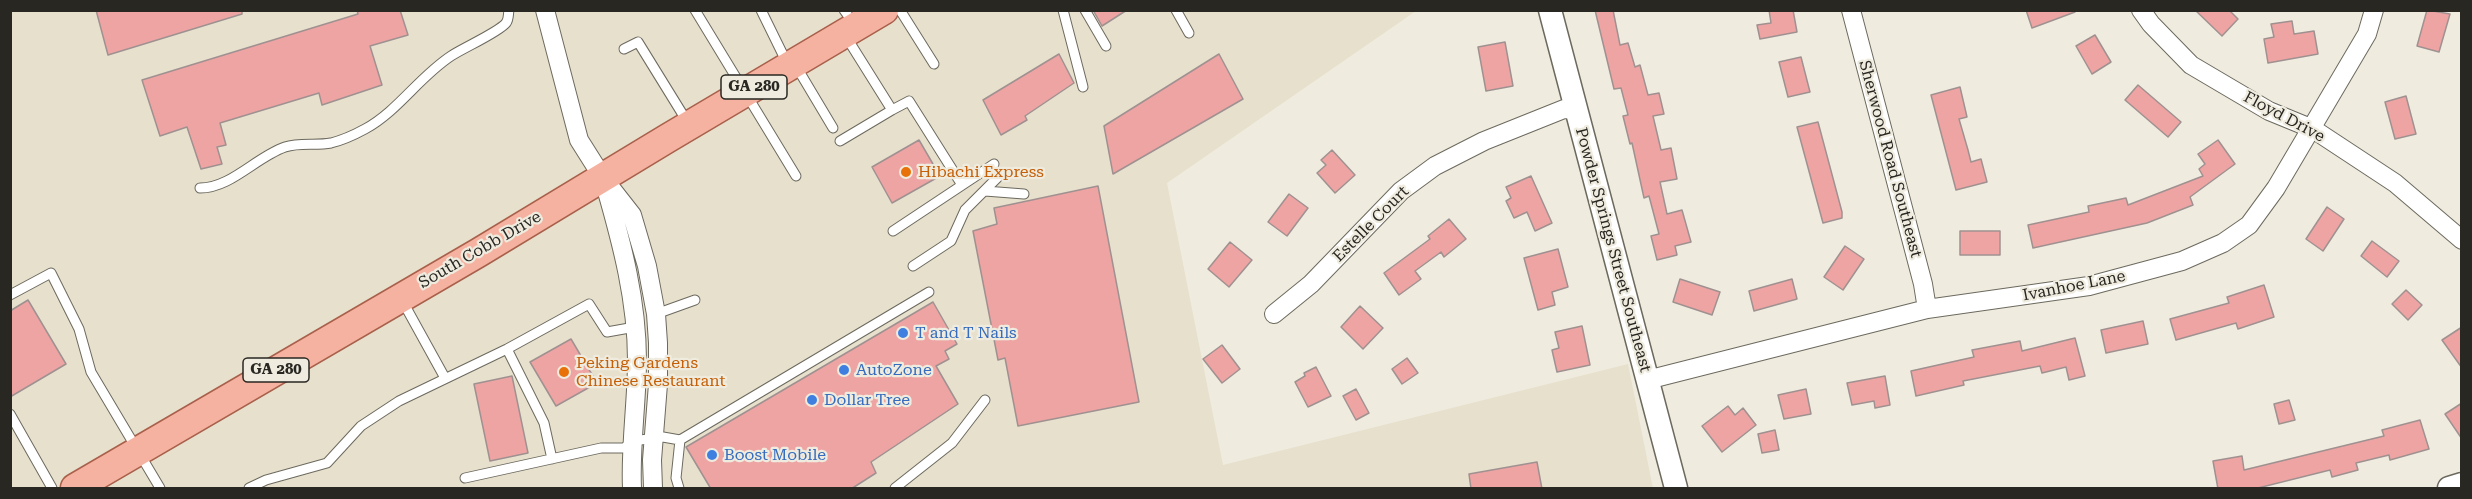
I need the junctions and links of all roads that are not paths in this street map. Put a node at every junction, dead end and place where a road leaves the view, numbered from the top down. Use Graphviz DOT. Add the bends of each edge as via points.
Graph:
graph roads {
  1 [pos="509,10"];
  2 [pos="545,10"];
  3 [pos="695,10"];
  4 [pos="761,10"];
  5 [pos="884,10"];
  6 [pos="900,10"];
  7 [pos="1085,10"];
  8 [pos="1176,10"];
  9 [pos="1550,10"];
  10 [pos="1851,10"];
  11 [pos="2141,10"];
  12 [pos="2374,10"];
  13 [pos="1064,14"];
  14 [pos="848,24"];
  15 [pos="1189,33"];
  16 [pos="1106,46"];
  17 [pos="624,49"];
  18 [pos="934,64"];
  19 [pos="791,65"];
  20 [pos="1083,87"];
  21 [pos="745,92"];
  22 [pos="892,110"];
  23 [pos="1576,110"];
  24 [pos="689,125"];
  25 [pos="833,129"];
  26 [pos="2313,129"];
  27 [pos="840,141"];
  28 [pos="994,164"];
  29 [pos="1000,175"];
  30 [pos="796,176"];
  31 [pos="603,178"];
  32 [pos="962,185"];
  33 [pos="200,188"];
  34 [pos="985,191"];
  35 [pos="1024,194"];
  36 [pos="893,231"];
  37 [pos="2462,240"];
  38 [pos="914,266"];
  39 [pos="928,292"];
  40 [pos="10,295"];
  41 [pos="400,297"];
  42 [pos="695,300"];
  43 [pos="1927,309"];
  44 [pos="656,314"];
  45 [pos="1274,314"];
  46 [pos="635,327"];
  47 [pos="507,349"];
  48 [pos="445,378"];
  49 [pos="1647,380"];
  50 [pos="985,400"];
  51 [pos="11,414"];
  52 [pos="654,440"];
  53 [pos="680,440"];
  54 [pos="633,441"];
  55 [pos="139,451"];
  56 [pos="552,459"];
  57 [pos="465,478"];
  58 [pos="2462,484"];
  59 [pos="52,489"];
  60 [pos="75,489"];
  61 [pos="159,489"];
  62 [pos="249,489"];
  63 [pos="632,489"];
  64 [pos="653,489"];
  65 [pos="679,489"];
  66 [pos="895,489"];
  67 [pos="1676,489"];
  68 [pos="2449,489"];
  1 -- 33 [label="lane" via="508,21 500,29 449,57 387,115 366,128 329,143 285,147 222,184"];
  2 -- 31 [label="street" via="568,82 579,140"];
  3 -- 21 [label="lane"];
  4 -- 19 [label="lane"];
  5 -- 14 [label="main road, South Cobb Drive / GA 280"];
  6 -- 18 [label="lane"];
  7 -- 16 [label="lane"];
  8 -- 15 [label="lane"];
  9 -- 23 [label="street, Powder Springs Street Southeast"];
  10 -- 43 [label="street, Sherwood Road Southeast"];
  11 -- 26 [label="street, Floyd Drive" via="2191,65 2269,111"];
  12 -- 26 [label="street, Ivanhoe Lane" via="2367,34 2317,114"];
  13 -- 20 [label="lane"];
  14 -- 19 [label="main road, South Cobb Drive / GA 280"];
  14 -- 22 [label="lane"];
  17 -- 24 [label="lane" via="638,42"];
  19 -- 21 [label="main road, South Cobb Drive / GA 280"];
  19 -- 25 [label="lane"];
  21 -- 24 [label="main road, South Cobb Drive / GA 280"];
  21 -- 30 [label="lane"];
  22 -- 27 [label="lane"];
  22 -- 32 [label="lane" via="909,101"];
  23 -- 45 [label="street, Estelle Court" via="1564,109 1484,141 1435,166 1401,191 1311,285"];
  23 -- 49 [label="street, Powder Springs Street Southeast"];
  24 -- 31 [label="main road, South Cobb Drive / GA 280"];
  26 -- 37 [label="street, Floyd Drive" via="2395,183"];
  26 -- 43 [label="street, Ivanhoe Lane" via="2249,225 2223,243 2182,261 2089,286"];
  28 -- 32 [label="lane"];
  29 -- 34 [label="lane"];
  31 -- 41 [label="main road, South Cobb Drive / GA 280"];
  31 -- 44 [label="street" via="632,215"];
  31 -- 46 [label="street" via="625,261"];
  32 -- 36 [label="lane"];
  34 -- 35 [label="lane"];
  34 -- 38 [label="lane" via="965,210 951,241"];
  39 -- 53 [label="lane"];
  40 -- 55 [label="lane" via="51,273 78,329 91,372"];
  41 -- 48 [label="lane"];
  41 -- 55 [label="main road, South Cobb Drive / GA 280"];
  42 -- 44 [label="lane"];
  43 -- 49 [label="street, Ivanhoe Lane"];
  44 -- 52 [label="street"];
  46 -- 47 [label="lane" via="607,332 589,304"];
  46 -- 54 [label="street"];
  47 -- 48 [label="lane"];
  47 -- 56 [label="lane" via="544,423"];
  48 -- 62 [label="lane" via="368,421 327,463 266,480"];
  49 -- 67 [label="street, Powder Springs Street Southeast"];
  50 -- 66 [label="lane" via="952,443"];
  51 -- 59 [label="lane"];
  52 -- 53 [label="lane"];
  52 -- 54 [label="lane"];
  52 -- 64 [label="street"];
  53 -- 65 [label="lane" via="676,478"];
  54 -- 56 [label="lane" via="624,448 601,448"];
  54 -- 63 [label="street"];
  55 -- 60 [label="main road, South Cobb Drive / GA 280"];
  55 -- 61 [label="lane"];
  56 -- 57 [label="lane"];
  58 -- 68 [label="street"];
}
